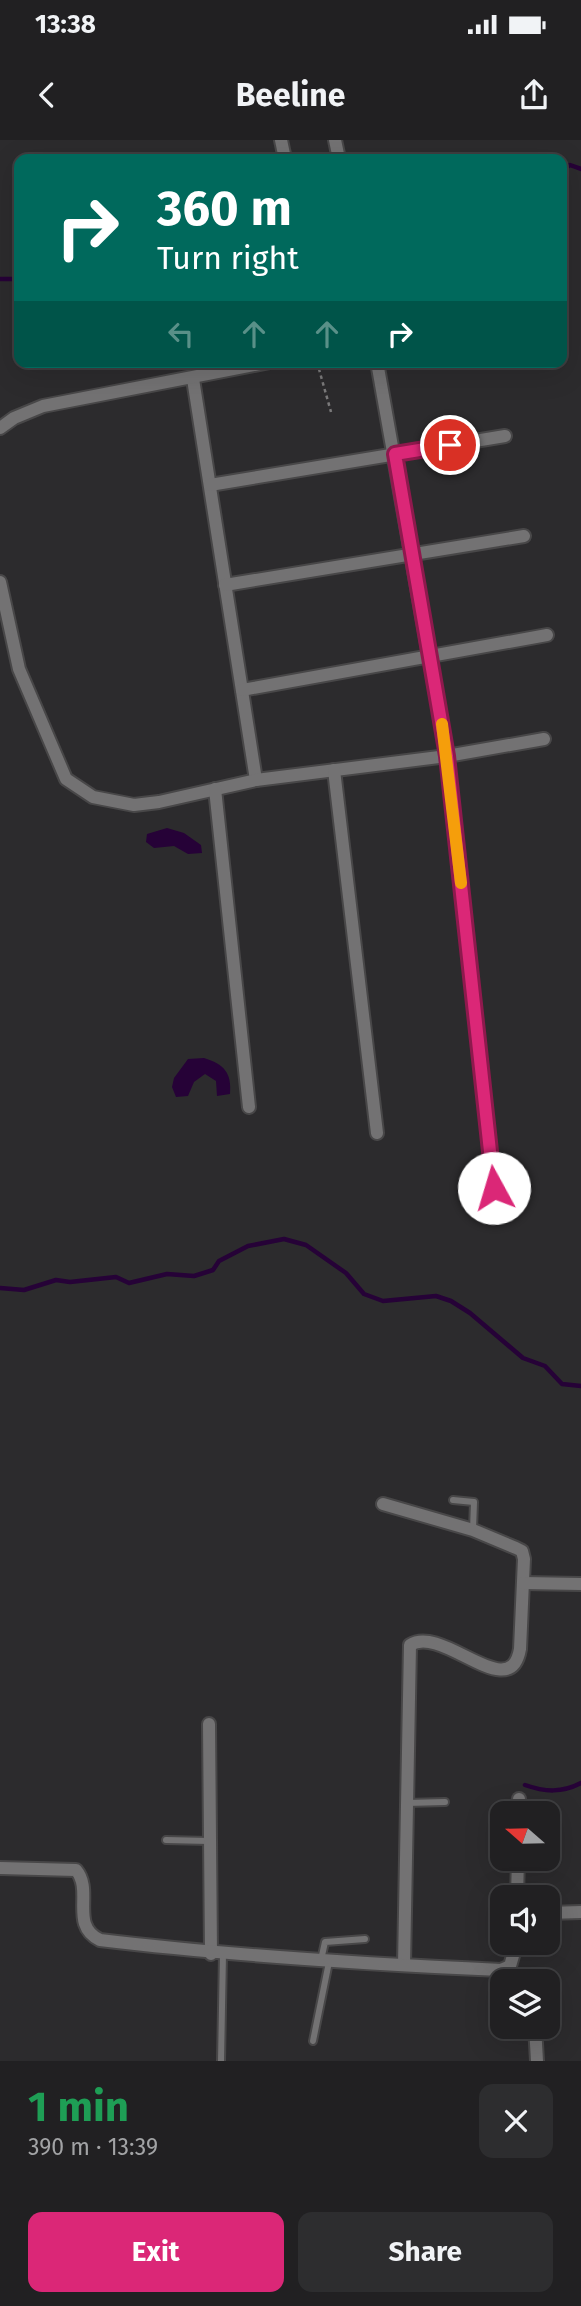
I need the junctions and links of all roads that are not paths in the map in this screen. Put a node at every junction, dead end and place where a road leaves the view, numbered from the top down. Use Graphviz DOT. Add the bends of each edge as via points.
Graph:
graph roads {
  1 [pos="243,368"];
  2 [pos="378,368"];
  3 [pos="193,379"];
  4 [pos="0,428"];
  5 [pos="505,436"];
  6 [pos="395,454"];
  7 [pos="209,485"];
  8 [pos="524,536"];
  9 [pos="412,554"];
  10 [pos="0,582"];
  11 [pos="225,585"];
  12 [pos="547,635"];
  13 [pos="430,655"];
  14 [pos="242,690"];
  15 [pos="544,739"];
  16 [pos="447,756"];
  17 [pos="334,770"];
  18 [pos="256,780"];
  19 [pos="215,789"];
  20 [pos="249,1107"];
  21 [pos="377,1133"];
  22 [pos="494,1188"];
  23 [pos="453,1500"];
  24 [pos="383,1504"];
  25 [pos="472,1530"];
  26 [pos="523,1583"];
  27 [pos="581,1584"];
  28 [pos="209,1724"];
  29 [pos="406,1802"];
  30 [pos="445,1802"];
  31 [pos="166,1840"];
  32 [pos="210,1841"];
  33 [pos="0,1868"];
  34 [pos="581,1912"];
  35 [pos="560,1913"];
  36 [pos="365,1939"];
  37 [pos="217,1954"];
  38 [pos="325,1962"];
  39 [pos="404,1965"];
  40 [pos="490,1969"];
  41 [pos="536,2039"];
  42 [pos="313,2041"];
  43 [pos="221,2061"];
  44 [pos="537,2061"];
  1 -- 3 [label="street"];
  2 -- 6 [label="street"];
  3 -- 4 [label="street" via="43,406"];
  3 -- 7 [label="street"];
  5 -- 6 [label="street"];
  6 -- 7 [label="street"];
  6 -- 9 [label="street"];
  7 -- 11 [label="street"];
  8 -- 9 [label="street"];
  9 -- 11 [label="street"];
  9 -- 13 [label="street"];
  10 -- 19 [label="street" via="19,669 66,779 93,797 134,805"];
  11 -- 14 [label="street"];
  12 -- 13 [label="street"];
  13 -- 14 [label="street"];
  13 -- 16 [label="street"];
  14 -- 18 [label="street"];
  15 -- 16 [label="street"];
  16 -- 17 [label="street"];
  16 -- 22 [label="street"];
  17 -- 18 [label="street"];
  17 -- 21 [label="street"];
  18 -- 19 [label="street"];
  19 -- 20 [label="street"];
  23 -- 25 [label="lane" via="474,1502"];
  24 -- 25 [label="street"];
  25 -- 26 [label="street" via="522,1551"];
  26 -- 27 [label="street"];
  26 -- 29 [label="street" via="520,1649 512,1668 473,1663 459,1651 425,1640 410,1645"];
  28 -- 32 [label="street"];
  29 -- 30 [label="lane"];
  29 -- 39 [label="street"];
  31 -- 32 [label="lane"];
  32 -- 37 [label="street"];
  33 -- 37 [label="street" via="76,1870 82,1889 83,1924 88,1934 100,1940"];
  34 -- 35 [label="street"];
  36 -- 38 [label="lane" via="326,1941"];
  37 -- 38 [label="street"];
  37 -- 43 [label="lane"];
  38 -- 39 [label="street"];
  38 -- 42 [label="lane"];
  39 -- 40 [label="street"];
  41 -- 44 [label="street"];
}
